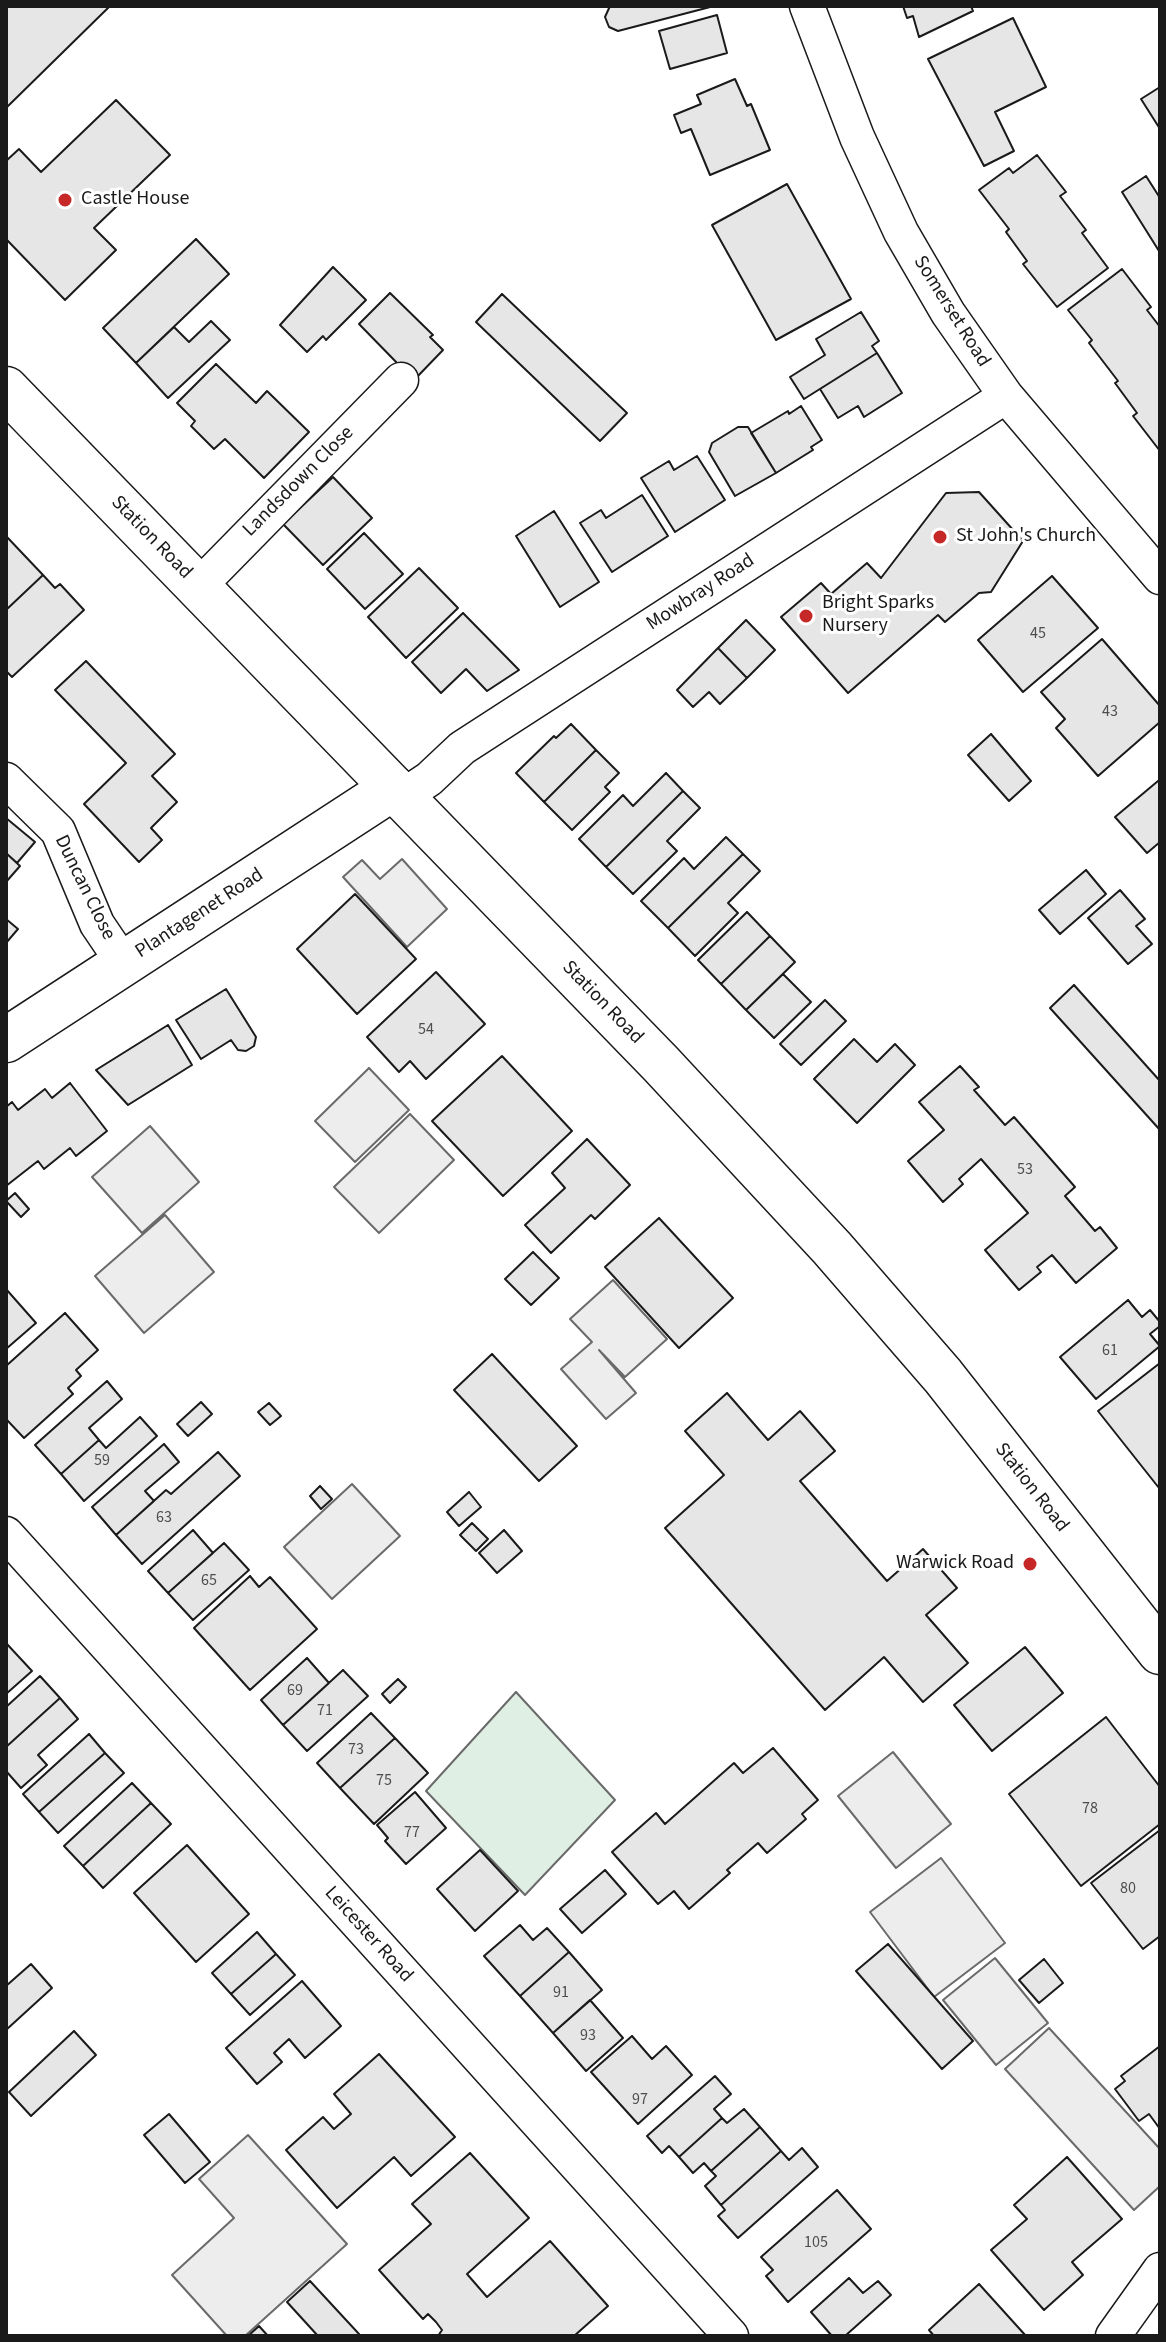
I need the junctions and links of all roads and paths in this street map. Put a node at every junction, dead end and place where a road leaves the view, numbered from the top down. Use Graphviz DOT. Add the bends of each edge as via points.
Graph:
graph roads {
  1 [pos="807,6"];
  2 [pos="401,380"];
  3 [pos="6,389"];
  4 [pos="1006,396"];
  5 [pos="1160,577"];
  6 [pos="198,587"];
  7 [pos="6,780"];
  8 [pos="397,792"];
  9 [pos="124,964"];
  10 [pos="6,1040"];
  11 [pos="6,1534"];
  12 [pos="1160,1652"];
  13 [pos="1160,2270"];
  14 [pos="731,2336"];
  15 [pos="1113,2336"];
  1 -- 4 [label="street, Somerset Road" via="857,137 901,232 948,313"];
  2 -- 6 [label="street, Landsdown Close"];
  3 -- 6 [label="main road, Station Road"];
  4 -- 5 [label="street, Somerset Road"];
  4 -- 8 [label="street, Mowbray Road" via="462,748 429,779"];
  6 -- 8 [label="main road, Station Road"];
  7 -- 9 [label="street, Duncan Close" via="58,831 97,924"];
  8 -- 9 [label="main road, Plantagenet Road"];
  8 -- 12 [label="main road, Station Road" via="832,1248 943,1376"];
  9 -- 10 [label="main road, Plantagenet Road"];
  11 -- 14 [label="street, Leicester Road"];
  13 -- 15 [label="street"];
}
